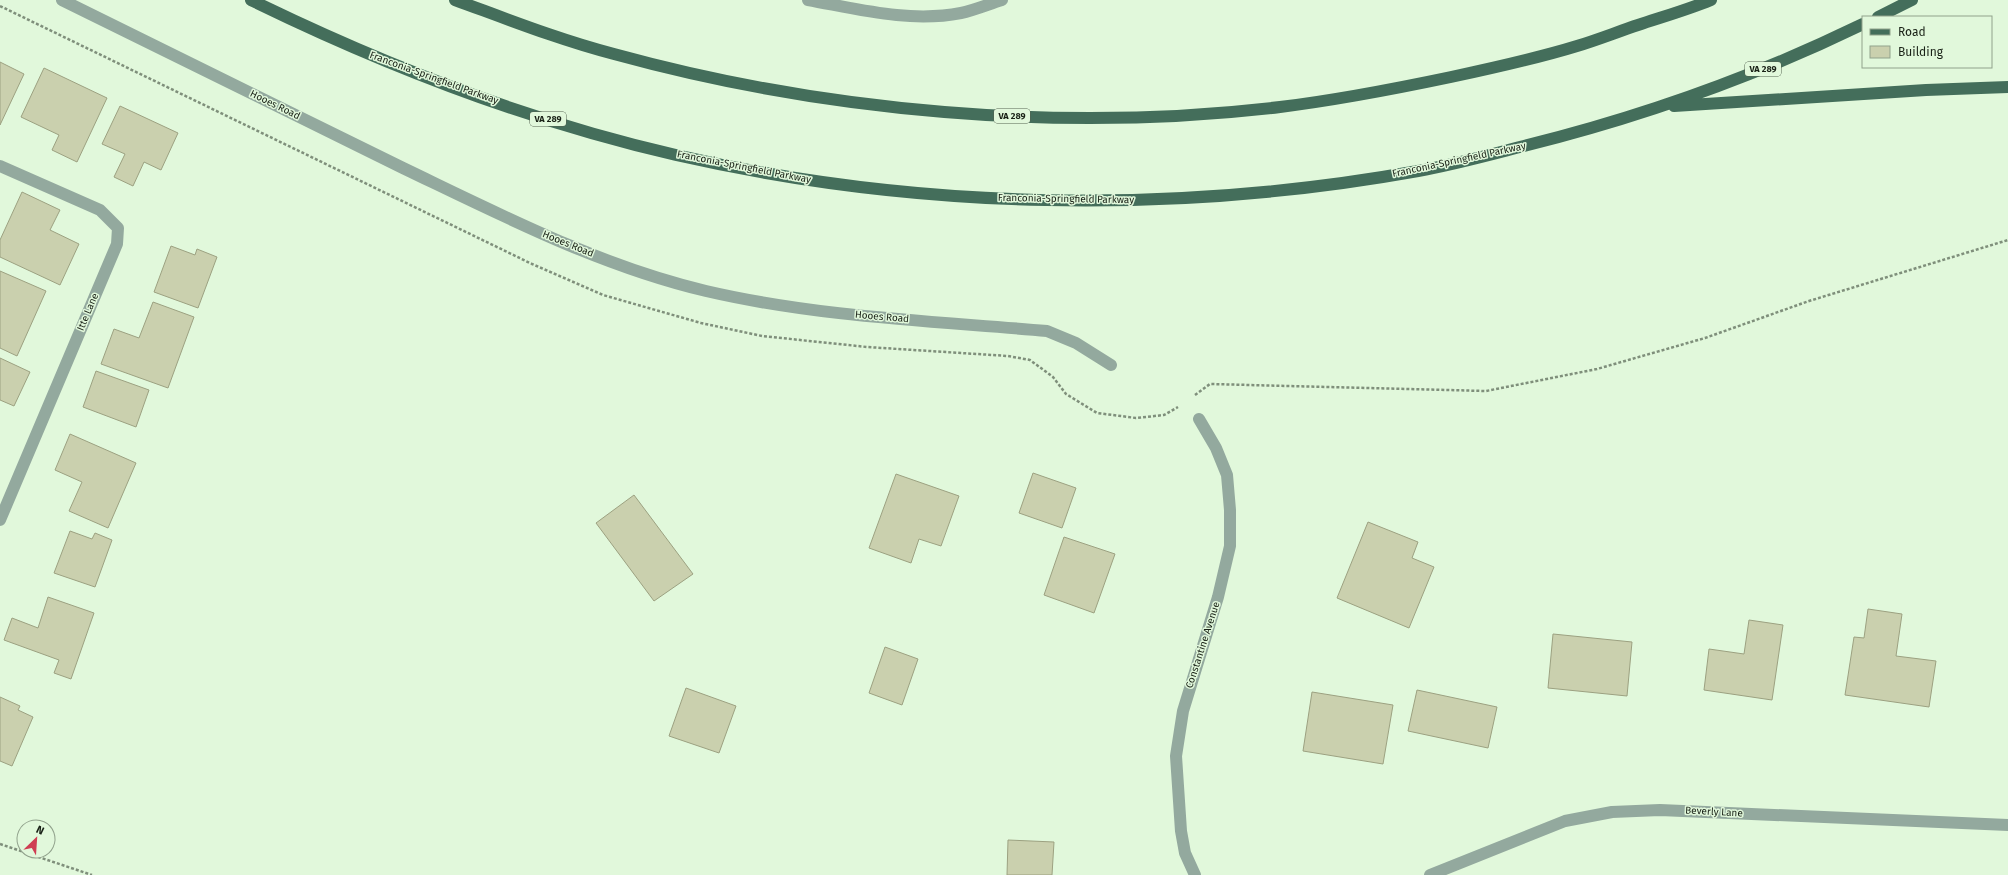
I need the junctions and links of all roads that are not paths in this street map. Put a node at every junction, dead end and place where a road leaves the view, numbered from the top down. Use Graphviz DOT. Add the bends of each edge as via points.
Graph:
graph roads {
  1 [pos="62,0"];
  2 [pos="250,0"];
  3 [pos="455,0"];
  4 [pos="808,0"];
  5 [pos="1002,0"];
  6 [pos="1711,0"];
  7 [pos="1912,0"];
  8 [pos="1880,16"];
  9 [pos="1862,24"];
  10 [pos="2008,87"];
  11 [pos="1659,107"];
  12 [pos="0,166"];
  13 [pos="1111,365"];
  14 [pos="1199,419"];
  15 [pos="0,520"];
  16 [pos="2008,825"];
  17 [pos="1195,875"];
  18 [pos="1430,875"];
  1 -- 13 [label="street, Hooes Road" via="444,188 558,240 627,267 706,291 806,309 1047,331 1076,343"];
  2 -- 11 [label="main road, Franconia-Springfield Parkway / VA 289" via="326,36 439,83 614,139 735,167 861,188 922,194 1046,200 1116,200 1224,196 1295,189 1421,171 1550,140"];
  3 -- 6 [label="main road, VA 289" via="612,54 786,92 850,102 970,114 1095,117 1277,108 1397,89 1521,62"];
  4 -- 5 [label="street" via="887,15 922,16 960,13"];
  7 -- 8 [label="main road"];
  9 -- 11 [label="main road, Franconia-Springfield Parkway / VA 289" via="1778,63"];
  10 -- 11 [label="main road"];
  12 -- 15 [label="street, Itte Lane" via="100,210 118,228 117,244"];
  14 -- 17 [label="street, Constantine Avenue" via="1216,448 1227,475 1230,546 1218,597 1182,710 1176,756 1181,831 1185,853"];
  16 -- 18 [label="street, Beverly Lane" via="1660,810 1612,812 1565,821"];
}
